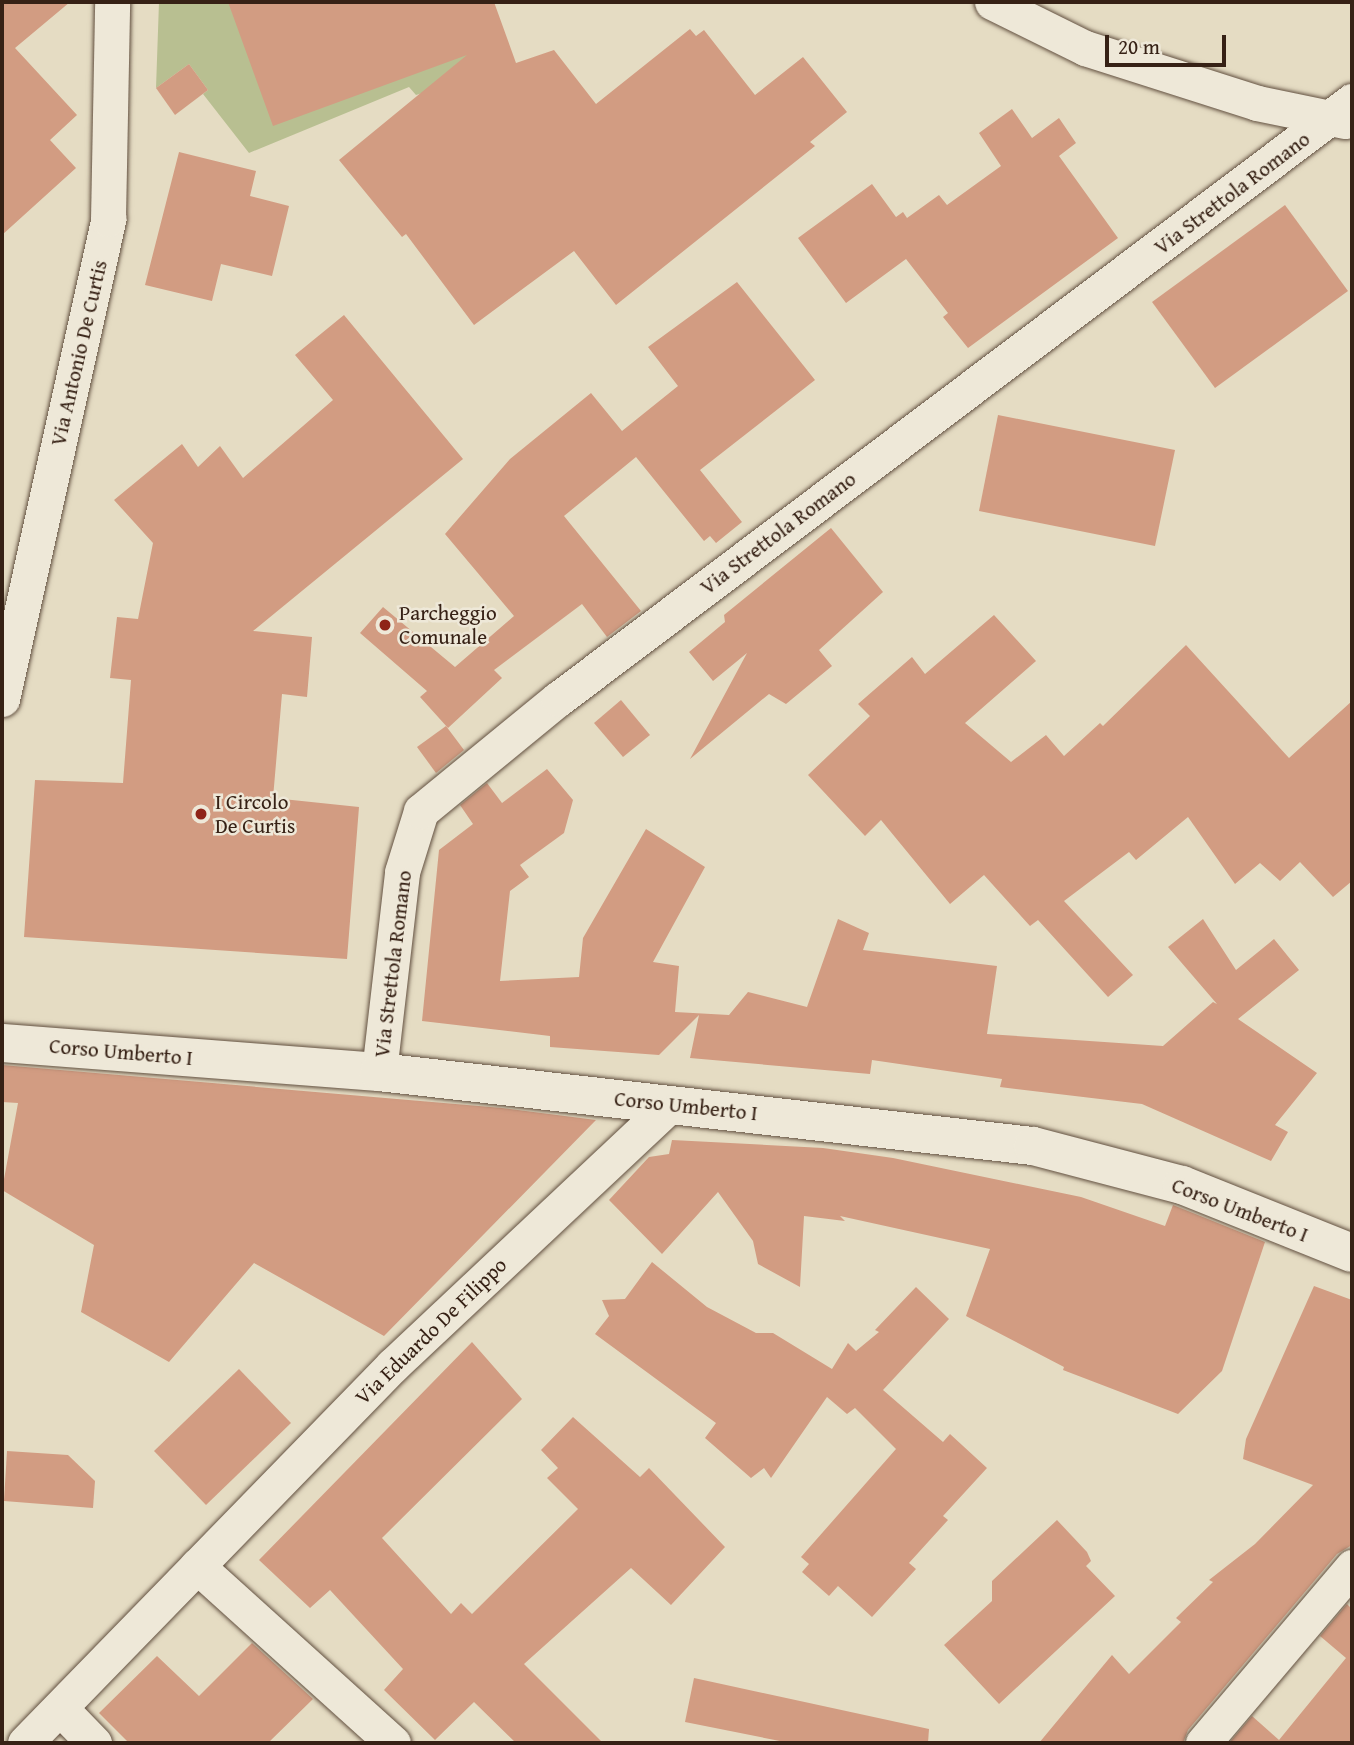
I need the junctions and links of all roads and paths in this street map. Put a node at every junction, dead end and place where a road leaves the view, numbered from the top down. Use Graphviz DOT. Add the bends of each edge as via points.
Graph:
graph roads {
  1 [pos="112,2"];
  2 [pos="992,2"];
  3 [pos="1345,114"];
  4 [pos="2,699"];
  5 [pos="2,1043"];
  6 [pos="379,1072"];
  7 [pos="671,1104"];
  8 [pos="1352,1253"];
  9 [pos="197,1566"];
  10 [pos="1352,1567"];
  11 [pos="60,1708"];
  12 [pos="25,1743"];
  13 [pos="94,1743"];
  14 [pos="393,1743"];
  15 [pos="1202,1743"];
  1 -- 4 [label="street, Via Antonio De Curtis" via="108,219"];
  2 -- 3 [label="street" via="1085,48 1257,103"];
  3 -- 6 [label="street, Via Strettola Romano" via="569,690 421,811 402,872"];
  5 -- 6 [label="main road, Corso Umberto I"];
  6 -- 7 [label="main road, Corso Umberto I"];
  7 -- 8 [label="main road, Corso Umberto I" via="1033,1146 1182,1185"];
  7 -- 9 [label="street, Via Eduardo De Filippo" via="393,1365"];
  9 -- 11 [label="street, Via Eduardo De Filippo"];
  9 -- 14 [label="street"];
  10 -- 15 [label="street"];
  11 -- 12 [label="street, Via Eduardo De Filippo"];
  11 -- 13 [label="street"];
}
